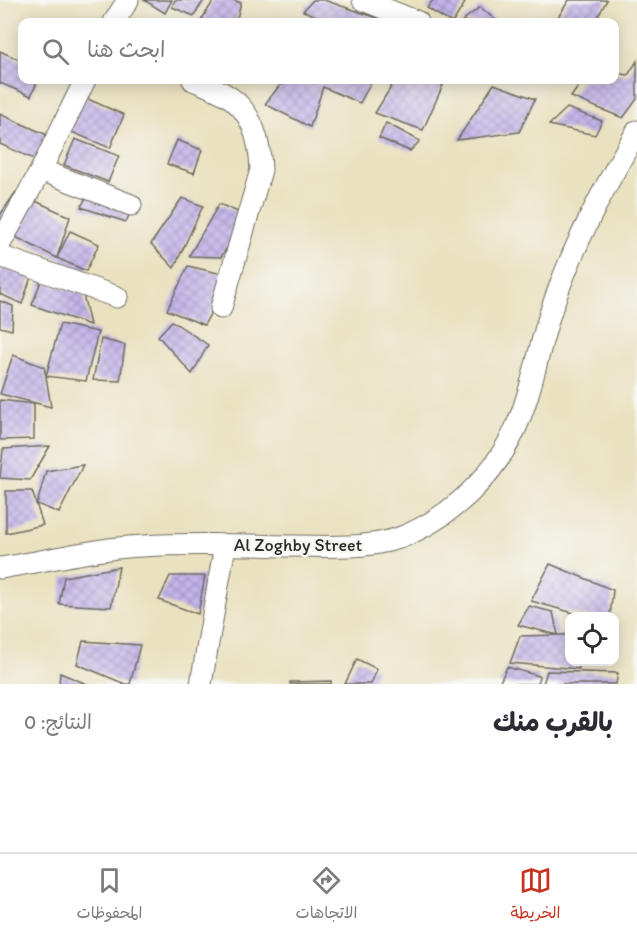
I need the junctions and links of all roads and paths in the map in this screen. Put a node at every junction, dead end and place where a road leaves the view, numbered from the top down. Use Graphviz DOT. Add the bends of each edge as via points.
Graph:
graph roads {
  1 [pos="128,0"];
  2 [pos="363,0"];
  3 [pos="117,18"];
  4 [pos="408,18"];
  5 [pos="83,84"];
  6 [pos="202,84"];
  7 [pos="637,131"];
  8 [pos="41,170"];
  9 [pos="131,205"];
  10 [pos="0,244"];
  11 [pos="0,256"];
  12 [pos="117,297"];
  13 [pos="221,308"];
  14 [pos="225,545"];
  15 [pos="0,568"];
  16 [pos="201,684"];
  1 -- 3 [label="street"];
  2 -- 4 [label="street"];
  5 -- 8 [label="street"];
  6 -- 13 [label="street" via="239,106 253,127 260,149 261,170"];
  7 -- 14 [label="street, Al Zoghby Street" via="604,187 572,257 554,303 531,390 512,436 486,477 450,511 408,535 367,545"];
  8 -- 9 [label="street"];
  8 -- 10 [label="street"];
  11 -- 12 [label="street"];
  14 -- 15 [label="street, Al Zoghby Street" via="121,547"];
  14 -- 16 [label="street"];
}
